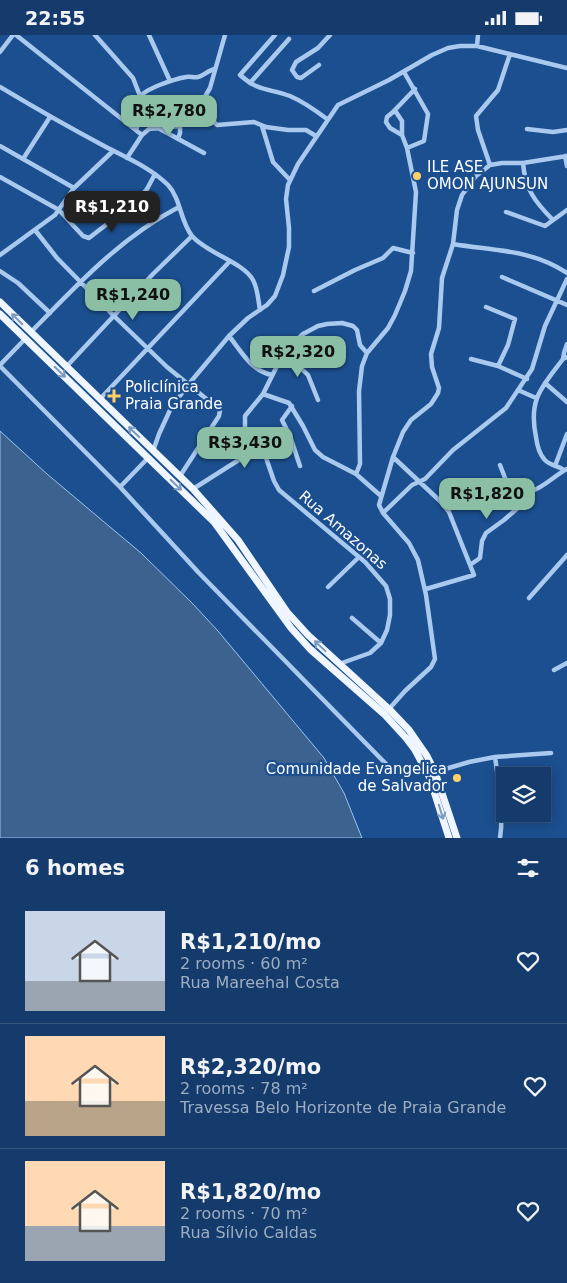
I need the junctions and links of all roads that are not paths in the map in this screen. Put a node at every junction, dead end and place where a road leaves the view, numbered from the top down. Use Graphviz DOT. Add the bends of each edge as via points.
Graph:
graph roads {
  1 [pos="15,35"];
  2 [pos="95,35"];
  3 [pos="150,35"];
  4 [pos="225,35"];
  5 [pos="275,35"];
  6 [pos="330,35"];
  7 [pos="478,35"];
  8 [pos="289,39"];
  9 [pos="477,46"];
  10 [pos="0,52"];
  11 [pos="510,54"];
  12 [pos="319,65"];
  13 [pos="567,68"];
  14 [pos="215,69"];
  15 [pos="404,72"];
  16 [pos="170,81"];
  17 [pos="250,83"];
  18 [pos="0,87"];
  19 [pos="414,89"];
  20 [pos="140,95"];
  21 [pos="199,107"];
  22 [pos="392,113"];
  23 [pos="50,117"];
  24 [pos="327,119"];
  25 [pos="180,126"];
  26 [pos="262,126"];
  27 [pos="157,128"];
  28 [pos="527,129"];
  29 [pos="136,130"];
  30 [pos="567,130"];
  31 [pos="142,135"];
  32 [pos="316,135"];
  33 [pos="402,135"];
  34 [pos="178,139"];
  35 [pos="0,146"];
  36 [pos="407,148"];
  37 [pos="113,151"];
  38 [pos="204,153"];
  39 [pos="566,156"];
  40 [pos="127,158"];
  41 [pos="23,159"];
  42 [pos="523,163"];
  43 [pos="490,165"];
  44 [pos="567,166"];
  45 [pos="155,174"];
  46 [pos="0,177"];
  47 [pos="290,180"];
  48 [pos="74,188"];
  49 [pos="179,207"];
  50 [pos="59,210"];
  51 [pos="567,210"];
  52 [pos="506,212"];
  53 [pos="553,220"];
  54 [pos="35,230"];
  55 [pos="192,236"];
  56 [pos="453,244"];
  57 [pos="413,253"];
  58 [pos="0,255"];
  59 [pos="230,261"];
  60 [pos="0,271"];
  61 [pos="567,273"];
  62 [pos="502,277"];
  63 [pos="567,279"];
  64 [pos="80,283"];
  65 [pos="314,291"];
  66 [pos="556,301"];
  67 [pos="0,302"];
  68 [pos="567,305"];
  69 [pos="486,307"];
  70 [pos="260,310"];
  71 [pos="50,313"];
  72 [pos="0,314"];
  73 [pos="114,316"];
  74 [pos="31,332"];
  75 [pos="229,336"];
  76 [pos="25,339"];
  77 [pos="567,344"];
  78 [pos="148,348"];
  79 [pos="284,352"];
  80 [pos="367,353"];
  81 [pos="565,358"];
  82 [pos="471,359"];
  83 [pos="0,366"];
  84 [pos="498,366"];
  85 [pos="66,367"];
  86 [pos="272,375"];
  87 [pos="527,379"];
  88 [pos="545,383"];
  89 [pos="188,385"];
  90 [pos="518,391"];
  91 [pos="263,394"];
  92 [pos="536,398"];
  93 [pos="100,399"];
  94 [pos="318,400"];
  95 [pos="567,402"];
  96 [pos="292,406"];
  97 [pos="567,434"];
  98 [pos="153,451"];
  99 [pos="264,451"];
  100 [pos="393,457"];
  101 [pos="148,458"];
  102 [pos="500,465"];
  103 [pos="300,466"];
  104 [pos="555,466"];
  105 [pos="565,470"];
  106 [pos="356,474"];
  107 [pos="180,476"];
  108 [pos="419,481"];
  109 [pos="120,487"];
  110 [pos="193,489"];
  111 [pos="531,492"];
  112 [pos="381,496"];
  113 [pos="383,513"];
  114 [pos="567,555"];
  115 [pos="359,557"];
  116 [pos="470,565"];
  117 [pos="328,587"];
  118 [pos="426,589"];
  119 [pos="529,598"];
  120 [pos="352,619"];
  121 [pos="381,643"];
  122 [pos="567,663"];
  123 [pos="339,664"];
  124 [pos="554,670"];
  125 [pos="390,709"];
  126 [pos="551,753"];
  127 [pos="495,757"];
  128 [pos="389,767"];
  129 [pos="435,772"];
  130 [pos="448,838"];
  131 [pos="457,838"];
  132 [pos="500,838"];
  1 -- 10 [label="street"];
  1 -- 29 [label="street"];
  2 -- 20 [label="street" via="133,78"];
  3 -- 16 [label="street"];
  4 -- 14 [label="street"];
  5 -- 17 [label="street" via="240,73"];
  6 -- 12 [label="street" via="318,48 296,62 292,70 300,78"];
  7 -- 9 [label="street"];
  8 -- 17 [label="street"];
  9 -- 11 [label="street"];
  9 -- 15 [label="street" via="443,50"];
  11 -- 13 [label="street"];
  11 -- 43 [label="street" via="498,90 476,116"];
  14 -- 16 [label="street" via="197,77"];
  14 -- 21 [label="street" via="210,88"];
  15 -- 19 [label="street"];
  15 -- 24 [label="street" via="340,103"];
  16 -- 20 [label="street"];
  17 -- 24 [label="street" via="301,101"];
  18 -- 23 [label="street"];
  19 -- 22 [label="street"];
  19 -- 36 [label="street" via="428,114 428,123 424,141"];
  20 -- 29 [label="street"];
  21 -- 25 [label="street"];
  21 -- 26 [label="street" via="217,125 254,122"];
  22 -- 33 [label="street" via="402,121"];
  22 -- 33 [label="street" via="386,118 386,124"];
  23 -- 37 [label="street"];
  23 -- 41 [label="street"];
  24 -- 32 [label="street"];
  25 -- 27 [label="street"];
  25 -- 34 [label="street"];
  26 -- 32 [label="street" via="300,129"];
  26 -- 47 [label="street" via="273,162"];
  27 -- 31 [label="street"];
  27 -- 34 [label="street"];
  28 -- 30 [label="street"];
  29 -- 31 [label="street"];
  31 -- 40 [label="street"];
  32 -- 47 [label="street"];
  33 -- 36 [label="street"];
  34 -- 38 [label="street"];
  35 -- 41 [label="street"];
  36 -- 57 [label="street" via="416,192"];
  37 -- 40 [label="street"];
  37 -- 48 [label="street"];
  39 -- 42 [label="street"];
  39 -- 44 [label="street"];
  40 -- 45 [label="street"];
  41 -- 48 [label="street"];
  42 -- 43 [label="street"];
  42 -- 53 [label="street" via="534,199"];
  43 -- 56 [label="street" via="462,195"];
  45 -- 49 [label="street" via="172,190"];
  45 -- 50 [label="street" via="142,196 89,238 83,236"];
  46 -- 50 [label="street"];
  47 -- 70 [label="street" via="286,199 289,228 287,260 274,296"];
  48 -- 50 [label="street"];
  49 -- 55 [label="street"];
  49 -- 64 [label="street" via="143,227"];
  50 -- 54 [label="street"];
  51 -- 53 [label="street"];
  52 -- 53 [label="street" via="544,225"];
  54 -- 58 [label="street"];
  54 -- 64 [label="street"];
  55 -- 59 [label="street"];
  55 -- 73 [label="street"];
  56 -- 61 [label="street" via="503,249 543,259"];
  56 -- 100 [label="street" via="442,278 441,321 431,354 438,393 431,404 407,425"];
  57 -- 65 [label="street" via="393,248 383,258"];
  57 -- 80 [label="street" via="408,280 395,315"];
  59 -- 70 [label="street" via="250,275"];
  59 -- 78 [label="street"];
  60 -- 71 [label="street"];
  62 -- 66 [label="street"];
  63 -- 66 [label="street"];
  64 -- 71 [label="street"];
  64 -- 73 [label="street"];
  66 -- 68 [label="street"];
  66 -- 87 [label="street"];
  74 -- 67 [label="main road, one-way"];
  69 -- 84 [label="street" via="515,319"];
  70 -- 75 [label="street"];
  71 -- 74 [label="street"];
  72 -- 76 [label="main road"];
  73 -- 78 [label="street"];
  73 -- 85 [label="street"];
  74 -- 85 [label="main road"];
  75 -- 86 [label="street" via="252,365"];
  75 -- 89 [label="street"];
  76 -- 83 [label="street"];
  76 -- 101 [label="main road, one-way"];
  77 -- 81 [label="street"];
  78 -- 89 [label="street"];
  78 -- 93 [label="street"];
  79 -- 80 [label="street" via="310,330 334,323 355,328 360,345"];
  79 -- 86 [label="street"];
  79 -- 94 [label="street" via="308,375"];
  80 -- 106 [label="street" via="359,391 360,464"];
  81 -- 88 [label="street"];
  82 -- 84 [label="street"];
  83 -- 109 [label="street"];
  84 -- 87 [label="street"];
  85 -- 93 [label="main road"];
  86 -- 91 [label="street"];
  87 -- 90 [label="street"];
  88 -- 92 [label="street"];
  88 -- 95 [label="street"];
  89 -- 98 [label="street" via="171,407"];
  89 -- 107 [label="street" via="221,413"];
  90 -- 92 [label="street"];
  90 -- 108 [label="street" via="499,415"];
  91 -- 96 [label="street"];
  91 -- 110 [label="street" via="245,416 245,456"];
  92 -- 104 [label="street" via="534,423 539,452 547,463"];
  98 -- 93 [label="main road, one-way"];
  96 -- 103 [label="street" via="282,420"];
  96 -- 106 [label="street" via="315,449 330,462"];
  97 -- 104 [label="street"];
  98 -- 107 [label="main road"];
  99 -- 115 [label="street, Rua Amazonas" via="279,490"];
  100 -- 108 [label="street"];
  100 -- 112 [label="street"];
  101 -- 109 [label="street"];
  101 -- 130 [label="main road, one-way" via="214,522 291,629 406,738 428,776"];
  102 -- 111 [label="street" via="509,488"];
  104 -- 105 [label="street"];
  105 -- 111 [label="street"];
  106 -- 112 [label="street"];
  107 -- 110 [label="main road"];
  108 -- 113 [label="street"];
  108 -- 116 [label="street" via="449,512"];
  109 -- 128 [label="street"];
  123 -- 110 [label="main road, one-way" via="287,612 238,540"];
  111 -- 116 [label="street" via="504,520 486,533 481,555"];
  112 -- 113 [label="street"];
  113 -- 118 [label="street" via="414,551 422,568"];
  114 -- 119 [label="street"];
  115 -- 117 [label="street"];
  115 -- 121 [label="street, Rua Amazonas" via="378,576 388,592 390,615"];
  116 -- 118 [label="street" via="474,575"];
  118 -- 125 [label="street" via="435,661"];
  120 -- 121 [label="street"];
  121 -- 123 [label="street" via="366,656"];
  122 -- 124 [label="street"];
  123 -- 125 [label="main road"];
  125 -- 129 [label="main road" via="422,747"];
  126 -- 127 [label="street"];
  127 -- 129 [label="street"];
  127 -- 132 [label="street" via="502,807"];
  129 -- 131 [label="main road"];
}
